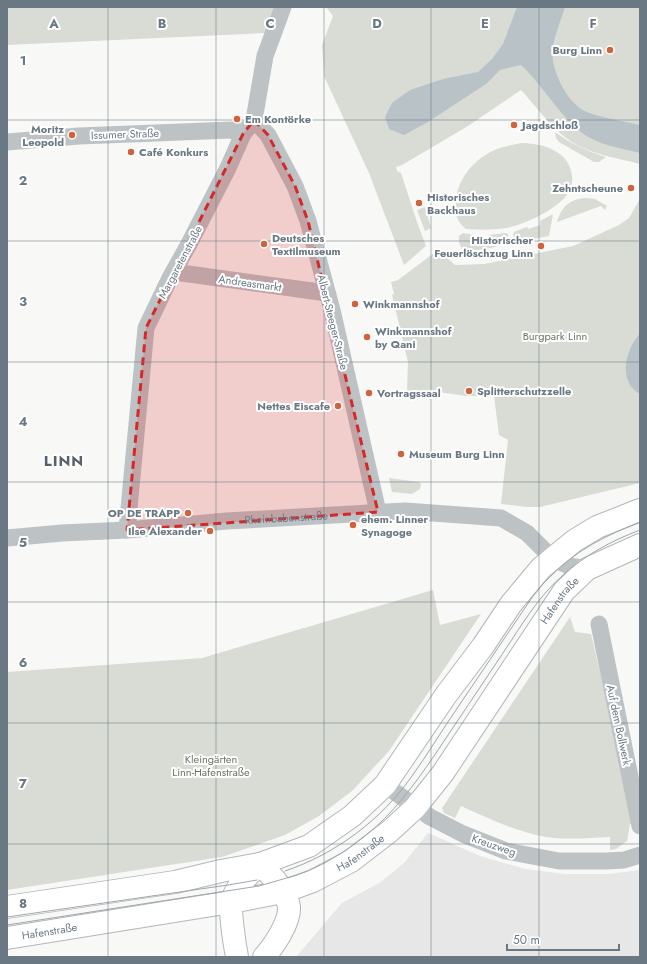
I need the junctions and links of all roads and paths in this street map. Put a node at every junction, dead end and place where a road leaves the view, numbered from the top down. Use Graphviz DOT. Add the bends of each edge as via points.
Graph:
graph roads {
  1 [pos="282,7"];
  2 [pos="254,120"];
  3 [pos="242,134"];
  4 [pos="7,142"];
  5 [pos="174,272"];
  6 [pos="327,293"];
  7 [pos="640,510"];
  8 [pos="378,512"];
  9 [pos="127,530"];
  10 [pos="7,538"];
  11 [pos="640,545"];
  12 [pos="552,558"];
  13 [pos="587,569"];
  14 [pos="599,624"];
  15 [pos="385,785"];
  16 [pos="415,808"];
  17 [pos="640,826"];
  18 [pos="640,855"];
  19 [pos="260,864"];
  20 [pos="283,892"];
  21 [pos="231,902"];
  22 [pos="7,907"];
  23 [pos="7,938"];
  24 [pos="237,957"];
  25 [pos="264,957"];
  1 -- 2 [label="street" via="265,56"];
  2 -- 3 [label="street, Margaretenstraße"];
  2 -- 6 [label="street, Albert-Steeger-Straße" via="268,135 295,186 308,221"];
  3 -- 4 [label="street, Issumer Straße" via="232,130 79,136"];
  3 -- 5 [label="street, Margaretenstraße" via="228,168"];
  5 -- 6 [label="street, Andreasmarkt"];
  5 -- 9 [label="street, Margaretenstraße" via="146,328"];
  6 -- 8 [label="street, Albert-Steeger-Straße"];
  7 -- 12 [label="main road" via="597,527"];
  8 -- 9 [label="street, Rheinbabenstraße"];
  8 -- 12 [label="street, Rheinbabenstraße" via="405,511 501,518 527,533"];
  9 -- 10 [label="street, Rheinbabenstraße"];
  11 -- 13 [label="main road"];
  12 -- 13 [label="street, Rheinbabenstraße" via="569,566"];
  12 -- 15 [label="main road" via="511,604"];
  13 -- 16 [label="main road, Hafenstraße" via="564,591 443,773"];
  14 -- 17 [label="street, Auf dem Bollwerk"];
  15 -- 16 [label="street, Kreuzweg"];
  15 -- 19 [label="main road" via="352,816 309,846"];
  16 -- 18 [label="street, Kreuzweg" via="463,834 506,852 559,861 624,860"];
  16 -- 20 [label="main road, Hafenstraße" via="351,861 313,881"];
  19 -- 20 [label="main road" via="275,879"];
  19 -- 21 [label="main road" via="248,875"];
  19 -- 22 [label="main road" via="176,882"];
  20 -- 21 [label="main road, Hafenstraße"];
  20 -- 25 [label="main road" via="289,912 274,946"];
  21 -- 23 [label="main road, Hafenstraße"];
  21 -- 24 [label="main road"];
}
